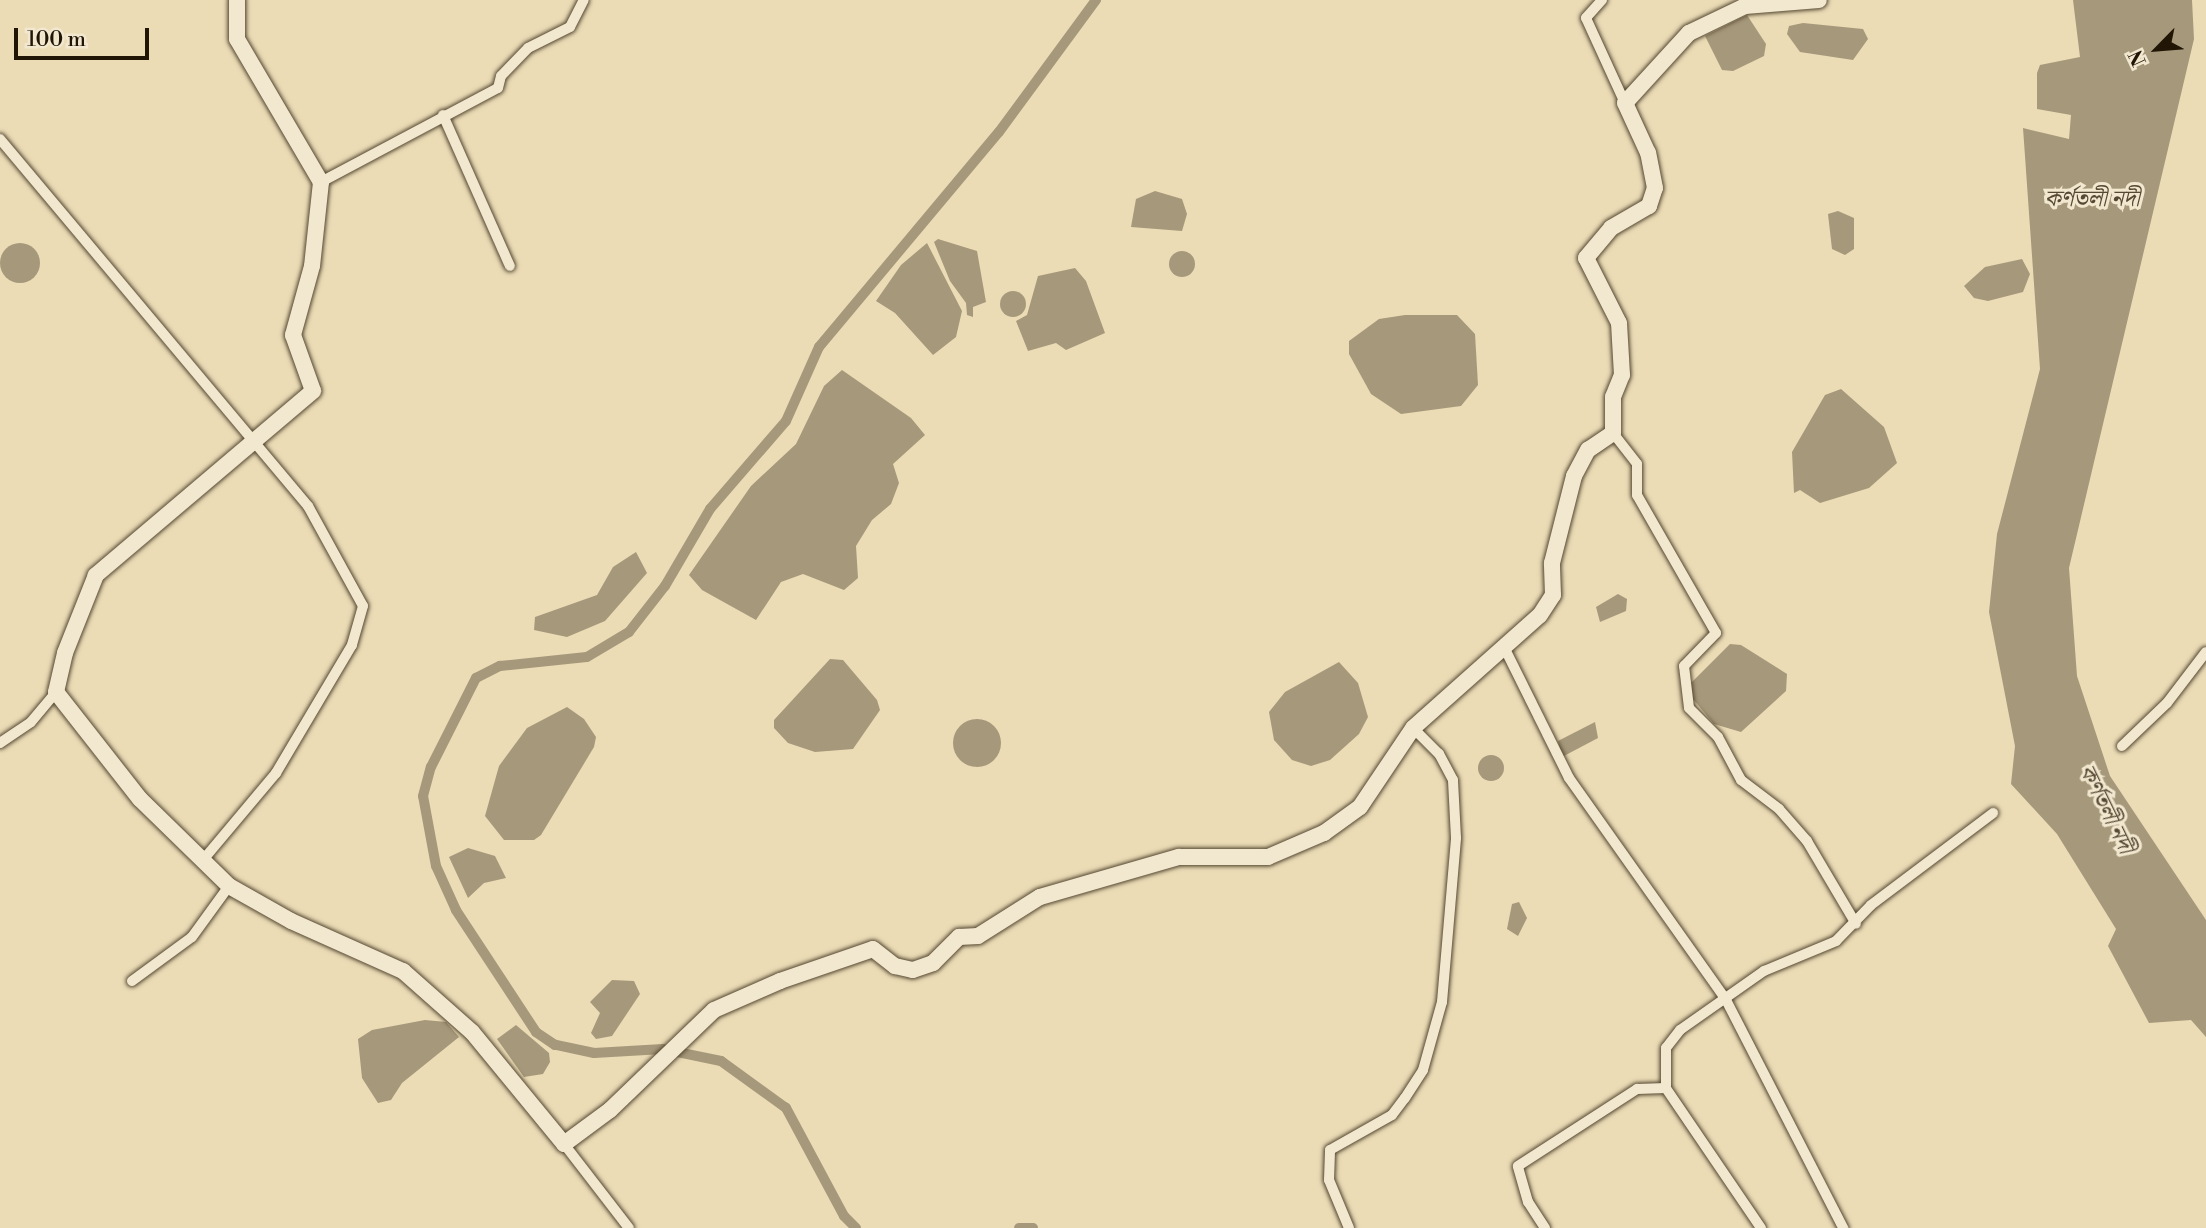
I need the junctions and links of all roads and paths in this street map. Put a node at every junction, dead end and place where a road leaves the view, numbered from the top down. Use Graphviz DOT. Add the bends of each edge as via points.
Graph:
graph roads {
  1 [pos="237,0"];
  2 [pos="584,0"];
  3 [pos="1602,0"];
  4 [pos="1819,0"];
  5 [pos="1768,2"];
  6 [pos="1625,103"];
  7 [pos="443,115"];
  8 [pos="0,139"];
  9 [pos="321,181"];
  10 [pos="510,266"];
  11 [pos="1613,433"];
  12 [pos="253,446"];
  13 [pos="1503,645"];
  14 [pos="2206,652"];
  15 [pos="56,692"];
  16 [pos="1413,728"];
  17 [pos="0,743"];
  18 [pos="2122,746"];
  19 [pos="1993,813"];
  20 [pos="203,860"];
  21 [pos="229,886"];
  22 [pos="1856,924"];
  23 [pos="132,981"];
  24 [pos="1725,998"];
  25 [pos="1666,1087"];
  26 [pos="564,1144"];
  27 [pos="629,1228"];
  28 [pos="1349,1228"];
  29 [pos="1545,1228"];
  30 [pos="1761,1228"];
  31 [pos="1843,1228"];
  1 -- 9 [label="street" via="237,39"];
  2 -- 7 [label="street" via="570,27 528,48 501,76 498,88"];
  3 -- 6 [label="street" via="1586,18"];
  4 -- 5 [label="street"];
  5 -- 6 [label="street" via="1745,6 1689,33"];
  6 -- 11 [label="street" via="1648,153 1653,197 1649,206 1611,228 1586,258 1619,323 1623,348"];
  7 -- 9 [label="street"];
  7 -- 10 [label="street"];
  8 -- 12 [label="street"];
  9 -- 12 [label="street" via="312,266 293,335 313,391"];
  11 -- 13 [label="street" via="1588,450 1574,476 1552,563 1553,595 1540,615"];
  11 -- 22 [label="street" via="1637,464 1637,495 1647,515 1716,633 1684,666 1689,708 1718,737 1741,780 1779,809 1807,841"];
  12 -- 15 [label="street" via="96,575 65,653"];
  12 -- 20 [label="street" via="307,506 363,606 352,645 276,773"];
  13 -- 16 [label="street"];
  13 -- 24 [label="street" via="1569,778"];
  14 -- 18 [label="street" via="2158,712"];
  15 -- 17 [label="street" via="31,722"];
  15 -- 20 [label="street" via="111,766"];
  16 -- 26 [label="street" via="1360,807 1324,833 1268,857 1179,857 1041,897 978,936 959,937 933,963 913,970 895,966 873,949 714,1010 610,1110"];
  16 -- 28 [label="street" via="1439,754 1453,780 1456,838 1442,1002 1423,1070 1405,1098 1392,1115 1330,1150 1329,1180"];
  19 -- 22 [label="street" via="1871,905"];
  20 -- 21 [label="street"];
  21 -- 23 [label="street" via="192,937"];
  21 -- 26 [label="street" via="291,922 403,971 472,1032"];
  22 -- 24 [label="street" via="1836,941 1764,971"];
  24 -- 25 [label="street" via="1680,1030 1666,1048"];
  24 -- 31 [label="street"];
  25 -- 29 [label="street" via="1637,1089 1518,1166 1528,1202"];
  25 -- 30 [label="street"];
  26 -- 27 [label="street"];
}
